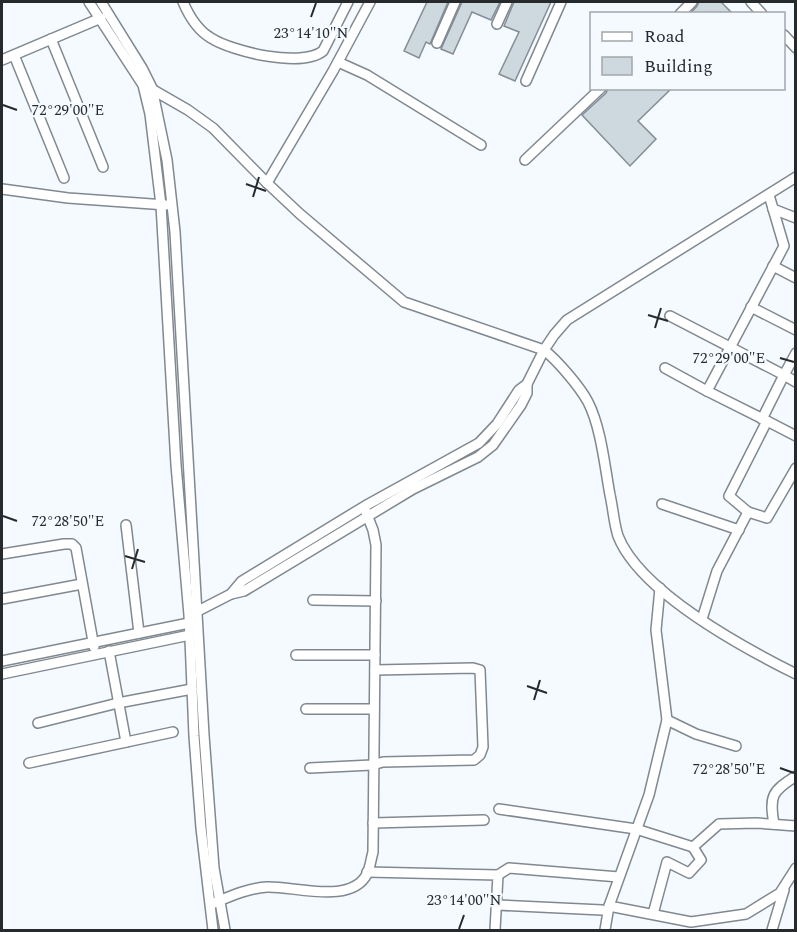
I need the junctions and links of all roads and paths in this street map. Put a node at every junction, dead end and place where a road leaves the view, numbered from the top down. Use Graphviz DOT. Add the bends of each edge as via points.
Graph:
graph roads {
  1 [pos="89,2"];
  2 [pos="101,2"];
  3 [pos="183,2"];
  4 [pos="349,2"];
  5 [pos="455,2"];
  6 [pos="507,2"];
  7 [pos="561,2"];
  8 [pos="368,4"];
  9 [pos="101,18"];
  10 [pos="497,24"];
  11 [pos="51,39"];
  12 [pos="437,43"];
  13 [pos="14,55"];
  14 [pos="2,60"];
  15 [pos="338,62"];
  16 [pos="526,81"];
  17 [pos="147,87"];
  18 [pos="599,90"];
  19 [pos="481,145"];
  20 [pos="525,160"];
  21 [pos="103,167"];
  22 [pos="64,177"];
  23 [pos="795,177"];
  24 [pos="267,183"];
  25 [pos="2,189"];
  26 [pos="768,195"];
  27 [pos="161,205"];
  28 [pos="172,206"];
  29 [pos="773,209"];
  30 [pos="795,218"];
  31 [pos="773,266"];
  32 [pos="795,278"];
  33 [pos="751,307"];
  34 [pos="670,316"];
  35 [pos="795,330"];
  36 [pos="729,348"];
  37 [pos="544,350"];
  38 [pos="795,352"];
  39 [pos="665,368"];
  40 [pos="784,375"];
  41 [pos="795,382"];
  42 [pos="707,391"];
  43 [pos="764,420"];
  44 [pos="795,436"];
  45 [pos="795,468"];
  46 [pos="662,504"];
  47 [pos="366,512"];
  48 [pos="748,512"];
  49 [pos="126,525"];
  50 [pos="739,530"];
  51 [pos="2,554"];
  52 [pos="82,584"];
  53 [pos="660,588"];
  54 [pos="2,599"];
  55 [pos="313,600"];
  56 [pos="376,601"];
  57 [pos="192,617"];
  58 [pos="702,619"];
  59 [pos="139,633"];
  60 [pos="190,635"];
  61 [pos="93,643"];
  62 [pos="109,651"];
  63 [pos="95,655"];
  64 [pos="296,655"];
  65 [pos="375,655"];
  66 [pos="2,661"];
  67 [pos="375,670"];
  68 [pos="2,674"];
  69 [pos="795,674"];
  70 [pos="192,689"];
  71 [pos="118,703"];
  72 [pos="306,709"];
  73 [pos="374,709"];
  74 [pos="667,720"];
  75 [pos="38,723"];
  76 [pos="173,732"];
  77 [pos="126,742"];
  78 [pos="736,746"];
  79 [pos="29,763"];
  80 [pos="372,765"];
  81 [pos="310,768"];
  82 [pos="795,776"];
  83 [pos="499,809"];
  84 [pos="484,820"];
  85 [pos="373,823"];
  86 [pos="774,824"];
  87 [pos="795,826"];
  88 [pos="636,830"];
  89 [pos="693,847"];
  90 [pos="795,868"];
  91 [pos="367,872"];
  92 [pos="498,876"];
  93 [pos="620,877"];
  94 [pos="786,884"];
  95 [pos="220,901"];
  96 [pos="209,905"];
  97 [pos="497,905"];
  98 [pos="605,908"];
  99 [pos="653,914"];
  100 [pos="213,930"];
  101 [pos="225,930"];
  102 [pos="495,930"];
  103 [pos="604,930"];
  104 [pos="772,930"];
  1 -- 9 [label="street"];
  2 -- 17 [label="street" via="148,78"];
  3 -- 4 [label="street" via="190,17 210,38 251,53 285,58 317,56 323,51"];
  4 -- 8 [label="street"];
  5 -- 12 [label="street"];
  6 -- 10 [label="street"];
  7 -- 16 [label="street"];
  8 -- 15 [label="street"];
  9 -- 11 [label="street"];
  9 -- 17 [label="street"];
  11 -- 13 [label="street"];
  11 -- 21 [label="street"];
  13 -- 14 [label="street"];
  13 -- 22 [label="street"];
  15 -- 19 [label="street" via="367,75"];
  15 -- 24 [label="street"];
  17 -- 24 [label="street" via="213,128"];
  17 -- 27 [label="street"];
  17 -- 28 [label="street" via="167,160"];
  18 -- 20 [label="street"];
  23 -- 26 [label="street"];
  24 -- 37 [label="street" via="404,302"];
  25 -- 27 [label="street"];
  26 -- 29 [label="street"];
  26 -- 37 [label="street" via="567,320"];
  27 -- 28 [label="street"];
  27 -- 57 [label="street" via="176,465"];
  28 -- 57 [label="street"];
  29 -- 30 [label="street"];
  29 -- 31 [label="street" via="784,246"];
  31 -- 32 [label="street"];
  31 -- 33 [label="street"];
  33 -- 35 [label="street"];
  33 -- 36 [label="street"];
  34 -- 36 [label="street"];
  36 -- 40 [label="street"];
  36 -- 42 [label="street"];
  37 -- 47 [label="street" via="528,384 528,393 493,446"];
  37 -- 53 [label="street" via="556,359 588,402 599,435 618,536 635,563"];
  38 -- 40 [label="street"];
  39 -- 42 [label="street"];
  40 -- 41 [label="street"];
  40 -- 43 [label="street"];
  42 -- 43 [label="street"];
  43 -- 44 [label="street"];
  43 -- 48 [label="street" via="729,496"];
  45 -- 48 [label="street" via="767,518"];
  46 -- 50 [label="street"];
  47 -- 56 [label="street" via="375,536"];
  47 -- 57 [label="street" via="244,591 231,594"];
  48 -- 50 [label="street"];
  49 -- 59 [label="street"];
  50 -- 58 [label="street" via="717,571"];
  51 -- 52 [label="street" via="72,544"];
  52 -- 54 [label="street"];
  52 -- 61 [label="street"];
  53 -- 58 [label="street"];
  53 -- 74 [label="street" via="656,630"];
  55 -- 56 [label="street"];
  56 -- 65 [label="street"];
  57 -- 59 [label="street"];
  57 -- 60 [label="street"];
  57 -- 95 [label="street"];
  58 -- 69 [label="street" via="749,651"];
  59 -- 61 [label="street"];
  60 -- 62 [label="street"];
  60 -- 70 [label="street"];
  61 -- 63 [label="street"];
  61 -- 66 [label="street"];
  62 -- 63 [label="street"];
  62 -- 71 [label="street"];
  63 -- 68 [label="street"];
  64 -- 65 [label="street"];
  65 -- 67 [label="street"];
  67 -- 73 [label="street"];
  67 -- 80 [label="street" via="480,670 483,747 474,760"];
  70 -- 71 [label="street"];
  70 -- 96 [label="street"];
  71 -- 75 [label="street"];
  71 -- 77 [label="street"];
  72 -- 73 [label="street"];
  73 -- 80 [label="street"];
  74 -- 78 [label="street"];
  74 -- 88 [label="street" via="649,795"];
  76 -- 77 [label="street"];
  77 -- 79 [label="street"];
  80 -- 81 [label="street"];
  80 -- 85 [label="street"];
  82 -- 86 [label="street" via="774,793"];
  83 -- 88 [label="street"];
  84 -- 85 [label="street"];
  85 -- 91 [label="street" via="373,852"];
  86 -- 87 [label="street"];
  86 -- 89 [label="street" via="719,824"];
  88 -- 89 [label="street"];
  88 -- 93 [label="street"];
  89 -- 99 [label="street" via="701,860 689,873 667,862"];
  90 -- 94 [label="street"];
  91 -- 92 [label="street"];
  91 -- 95 [label="street" via="352,889 332,892 267,887"];
  92 -- 93 [label="street" via="509,868"];
  92 -- 97 [label="street"];
  93 -- 98 [label="street"];
  94 -- 99 [label="street" via="780,893 746,914 691,922"];
  94 -- 104 [label="street"];
  95 -- 96 [label="street"];
  95 -- 101 [label="street"];
  96 -- 100 [label="street"];
  97 -- 98 [label="street"];
  97 -- 102 [label="street"];
  98 -- 99 [label="street"];
  98 -- 103 [label="street"];
}
